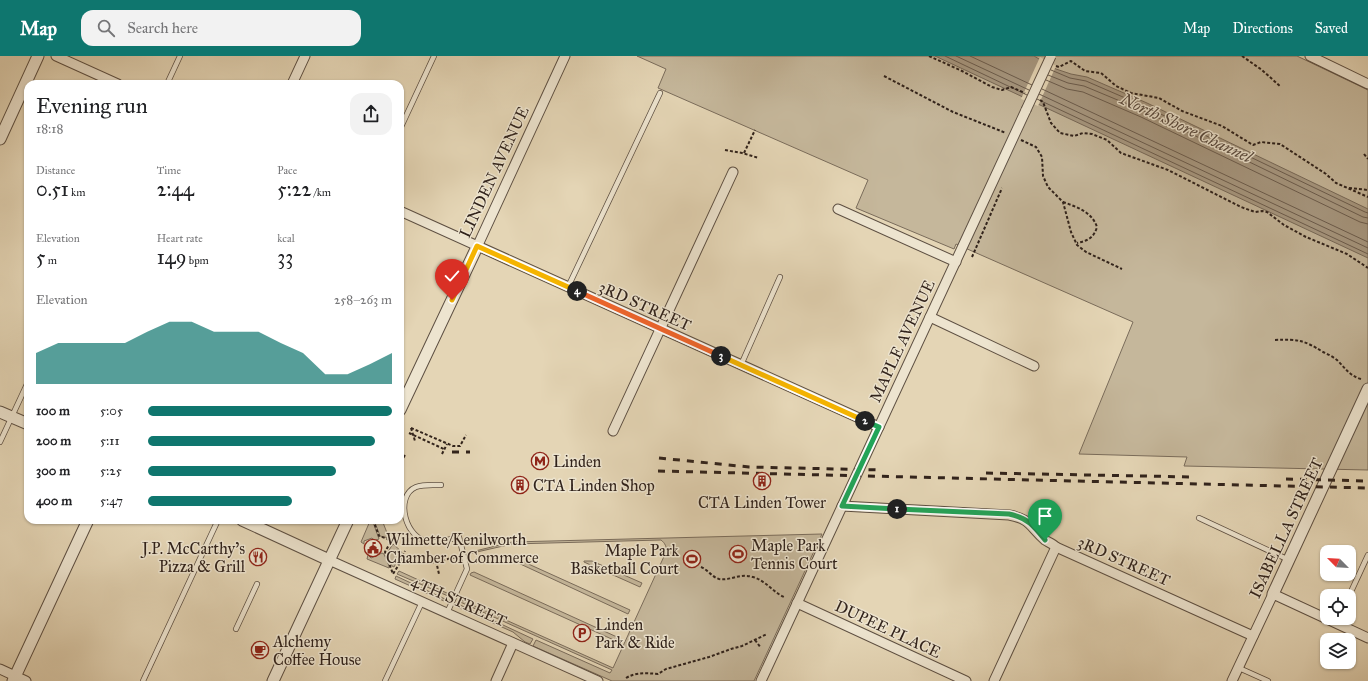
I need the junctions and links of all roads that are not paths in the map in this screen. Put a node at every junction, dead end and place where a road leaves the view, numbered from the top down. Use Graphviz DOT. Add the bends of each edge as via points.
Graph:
graph roads {
  1 [pos="38,56"];
  2 [pos="56,56"];
  3 [pos="180,56"];
  4 [pos="305,56"];
  5 [pos="434,56"];
  6 [pos="565,56"];
  7 [pos="1310,56"];
  8 [pos="1052,60"];
  9 [pos="27,80"];
  10 [pos="109,80"];
  11 [pos="169,80"];
  12 [pos="294,80"];
  13 [pos="1368,84"];
  14 [pos="24,87"];
  15 [pos="660,93"];
  16 [pos="404,120"];
  17 [pos="0,139"];
  18 [pos="733,172"];
  19 [pos="838,209"];
  20 [pos="404,213"];
  21 [pos="477,246"];
  22 [pos="956,262"];
  23 [pos="780,277"];
  24 [pos="568,287"];
  25 [pos="930,317"];
  26 [pos="660,329"];
  27 [pos="741,365"];
  28 [pos="1034,366"];
  29 [pos="1368,389"];
  30 [pos="24,391"];
  31 [pos="404,401"];
  32 [pos="0,412"];
  33 [pos="12,417"];
  34 [pos="24,422"];
  35 [pos="879,427"];
  36 [pos="613,431"];
  37 [pos="0,442"];
  38 [pos="441,486"];
  39 [pos="842,506"];
  40 [pos="1199,518"];
  41 [pos="86,524"];
  42 [pos="216,524"];
  43 [pos="251,524"];
  44 [pos="346,524"];
  45 [pos="1056,547"];
  46 [pos="1368,555"];
  47 [pos="329,560"];
  48 [pos="1289,560"];
  49 [pos="257,584"];
  50 [pos="1352,589"];
  51 [pos="1273,594"];
  52 [pos="422,602"];
  53 [pos="796,603"];
  54 [pos="447,613"];
  55 [pos="1320,614"];
  56 [pos="1344,625"];
  57 [pos="236,629"];
  58 [pos="1253,636"];
  59 [pos="1368,638"];
  60 [pos="513,643"];
  61 [pos="1239,668"];
  62 [pos="0,669"];
  63 [pos="14,678"];
  64 [pos="26,681"];
  65 [pos="143,681"];
  66 [pos="273,681"];
  67 [pos="385,681"];
  68 [pos="496,681"];
  69 [pos="598,681"];
  70 [pos="760,681"];
  71 [pos="966,681"];
  72 [pos="994,681"];
  73 [pos="1232,681"];
  74 [pos="1268,681"];
  1 -- 9 [label="street"];
  2 -- 10 [label="street"];
  3 -- 11 [label="lane"];
  4 -- 12 [label="street"];
  5 -- 16 [label="lane"];
  6 -- 21 [label="street, LINDEN AVENUE"];
  7 -- 13 [label="street"];
  8 -- 22 [label="street, MAPLE AVENUE, bridge" via="1026,110"];
  14 -- 17 [label="street"];
  15 -- 24 [label="lane"];
  18 -- 26 [label="street"];
  19 -- 22 [label="street"];
  20 -- 21 [label="street, 3RD STREET"];
  21 -- 24 [label="street, 3RD STREET"];
  21 -- 31 [label="street, LINDEN AVENUE"];
  22 -- 25 [label="street, MAPLE AVENUE"];
  23 -- 27 [label="lane"];
  24 -- 26 [label="street, 3RD STREET"];
  25 -- 28 [label="street"];
  25 -- 35 [label="street, MAPLE AVENUE"];
  26 -- 27 [label="street, 3RD STREET"];
  26 -- 36 [label="street"];
  27 -- 35 [label="street, 3RD STREET"];
  29 -- 48 [label="street, ISABELLA STREET"];
  30 -- 33 [label="lane"];
  32 -- 33 [label="street"];
  33 -- 34 [label="street"];
  33 -- 37 [label="lane"];
  35 -- 39 [label="street, MAPLE AVENUE"];
  38 -- 54 [label="lane" via="422,485 411,490 405,502 405,511 412,532 423,540 432,543 459,537 467,569"];
  39 -- 45 [label="street, 3RD STREET" via="1020,516"];
  39 -- 53 [label="street, MAPLE AVENUE"];
  40 -- 48 [label="lane"];
  41 -- 63 [label="street"];
  42 -- 65 [label="lane"];
  43 -- 47 [label="street, 4TH STREET"];
  44 -- 47 [label="street"];
  45 -- 58 [label="street, 3RD STREET"];
  45 -- 72 [label="street"];
  46 -- 50 [label="lane"];
  47 -- 52 [label="street, 4TH STREET"];
  47 -- 66 [label="street"];
  48 -- 51 [label="street, ISABELLA STREET"];
  49 -- 57 [label="lane"];
  51 -- 55 [label="street"];
  51 -- 58 [label="street, ISABELLA STREET"];
  52 -- 54 [label="street, 4TH STREET"];
  52 -- 67 [label="lane"];
  53 -- 70 [label="street, MAPLE AVENUE"];
  53 -- 71 [label="street, DUPEE PLACE"];
  54 -- 60 [label="street, 4TH STREET"];
  56 -- 59 [label="street"];
  58 -- 61 [label="street, ISABELLA STREET"];
  60 -- 68 [label="street"];
  60 -- 69 [label="street, 4TH STREET"];
  61 -- 73 [label="street, ISABELLA STREET"];
  61 -- 74 [label="lane"];
  62 -- 63 [label="street"];
  63 -- 64 [label="street"];
}
